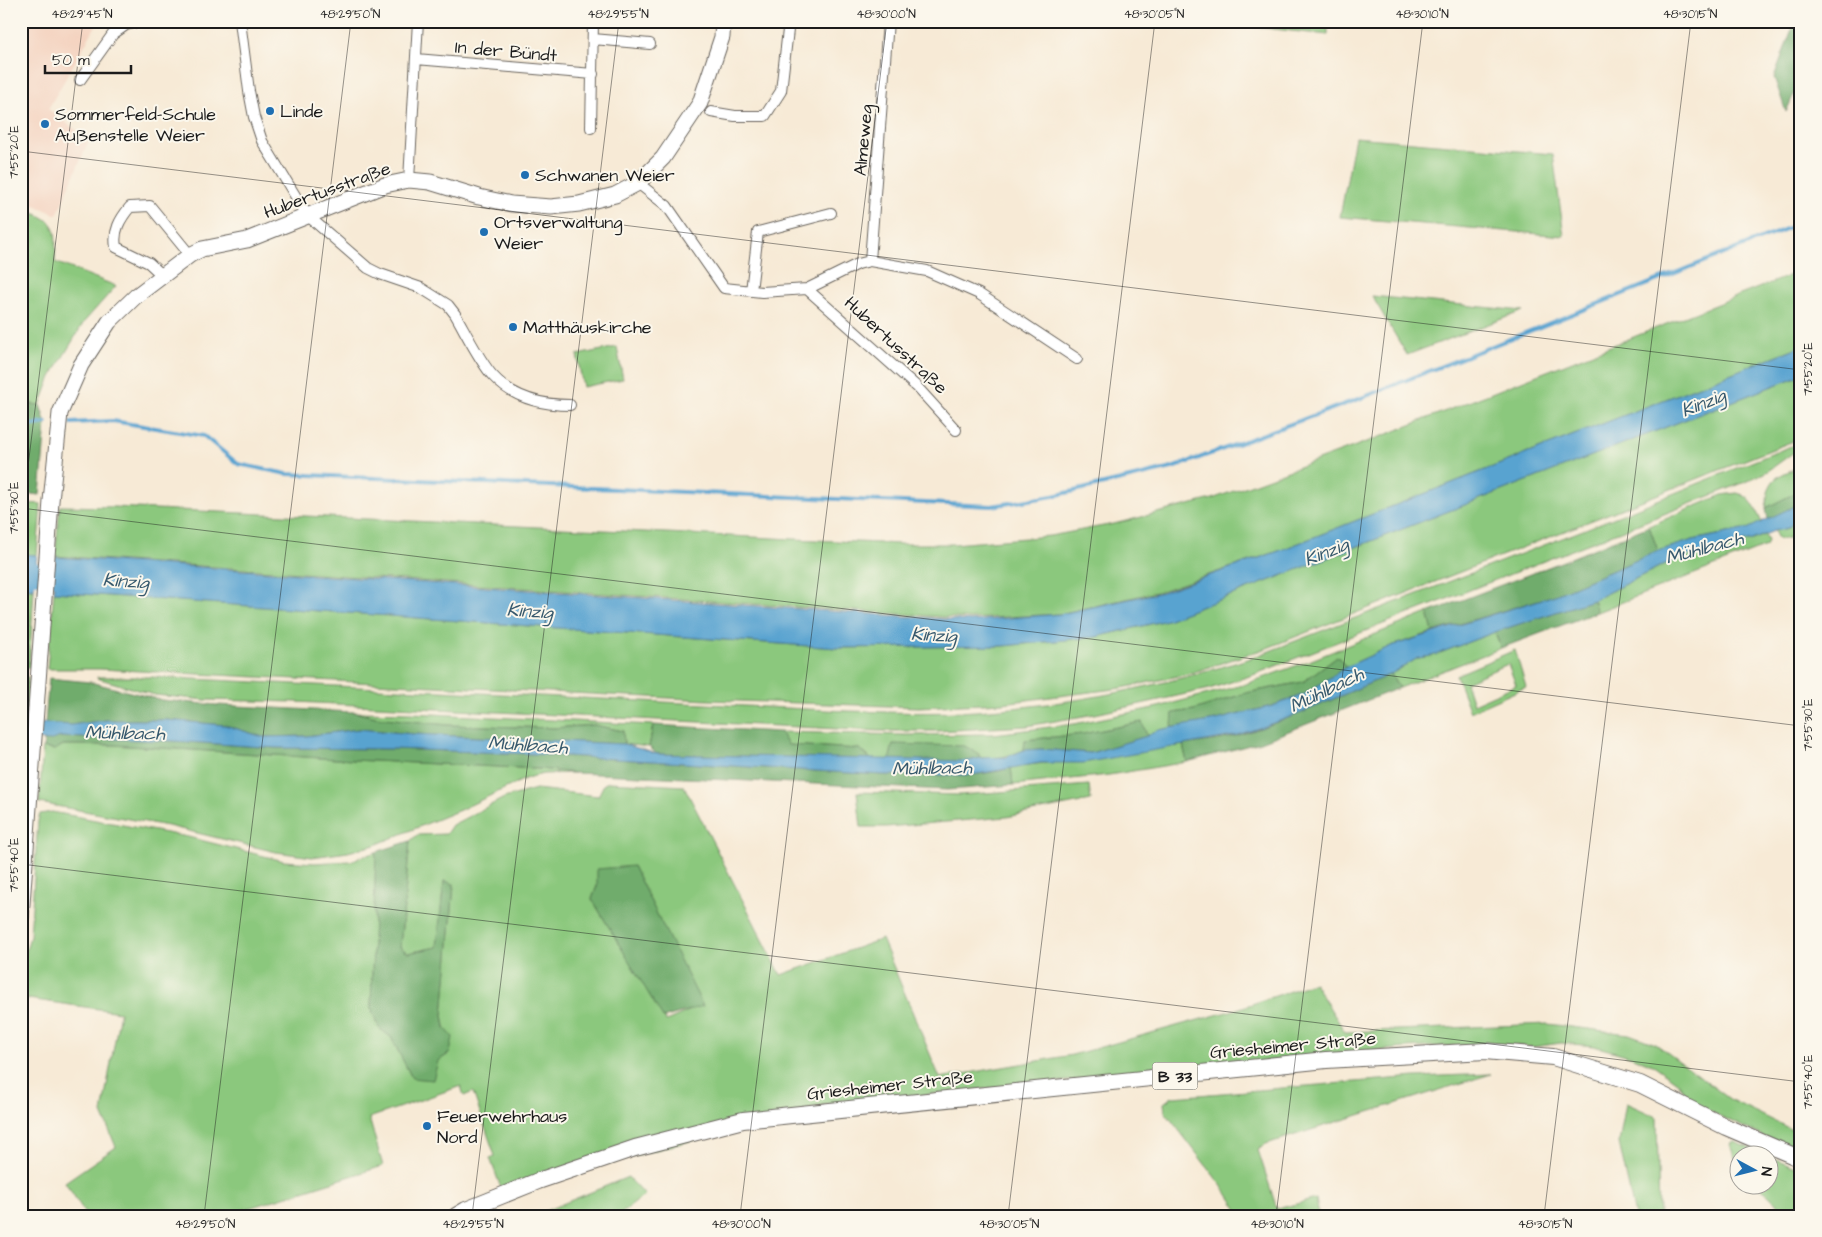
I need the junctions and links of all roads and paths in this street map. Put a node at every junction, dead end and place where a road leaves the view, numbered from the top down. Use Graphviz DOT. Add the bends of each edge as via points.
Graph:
graph roads {
  1 [pos="142,21"];
  2 [pos="240,21"];
  3 [pos="418,21"];
  4 [pos="593,21"];
  5 [pos="723,21"];
  6 [pos="789,21"];
  7 [pos="888,21"];
  8 [pos="593,39"];
  9 [pos="650,44"];
  10 [pos="416,59"];
  11 [pos="593,74"];
  12 [pos="80,80"];
  13 [pos="711,112"];
  14 [pos="591,128"];
  15 [pos="410,180"];
  16 [pos="638,183"];
  17 [pos="832,212"];
  18 [pos="307,215"];
  19 [pos="190,255"];
  20 [pos="870,261"];
  21 [pos="163,276"];
  22 [pos="807,289"];
  23 [pos="751,291"];
  24 [pos="1077,359"];
  25 [pos="570,404"];
  26 [pos="956,430"];
  27 [pos="21,918"];
  28 [pos="1801,1159"];
  29 [pos="456,1216"];
  1 -- 12 [label="street" via="126,25 114,34"];
  2 -- 18 [label="street" via="249,92 262,141"];
  3 -- 10 [label="street"];
  4 -- 8 [label="street"];
  5 -- 16 [label="street" via="722,37 700,103 663,158"];
  6 -- 13 [label="street" via="781,91 765,116"];
  7 -- 20 [label="street, Almeweg"];
  8 -- 9 [label="street"];
  8 -- 11 [label="street"];
  10 -- 11 [label="street, In der Bündt"];
  10 -- 15 [label="street"];
  11 -- 14 [label="street"];
  15 -- 16 [label="street, Hubertusstraße" via="430,182 511,204 550,207 601,200"];
  15 -- 18 [label="street, Hubertusstraße" via="384,185"];
  16 -- 23 [label="street, Hubertusstraße" via="667,206 724,288"];
  17 -- 23 [label="street" via="758,232"];
  18 -- 19 [label="street, Hubertusstraße" via="247,240 202,249"];
  18 -- 25 [label="street" via="368,268 421,288 448,305 493,376 519,396 550,405"];
  19 -- 21 [label="street, Hubertusstraße"];
  19 -- 21 [label="street" via="150,206 130,207 121,217 116,247 149,263"];
  20 -- 22 [label="street, Hubertusstraße"];
  20 -- 24 [label="street" via="927,271 978,294"];
  21 -- 27 [label="street, Hubertusstraße" via="109,322 82,365 60,413 50,501"];
  22 -- 23 [label="street, Hubertusstraße"];
  22 -- 26 [label="street, Hubertusstraße" via="917,387"];
  28 -- 29 [label="main road, Griesheimer Straße / B 33" via="1726,1127 1640,1084 1553,1057 1485,1051 1326,1060 743,1120 635,1148 538,1181"];
}
